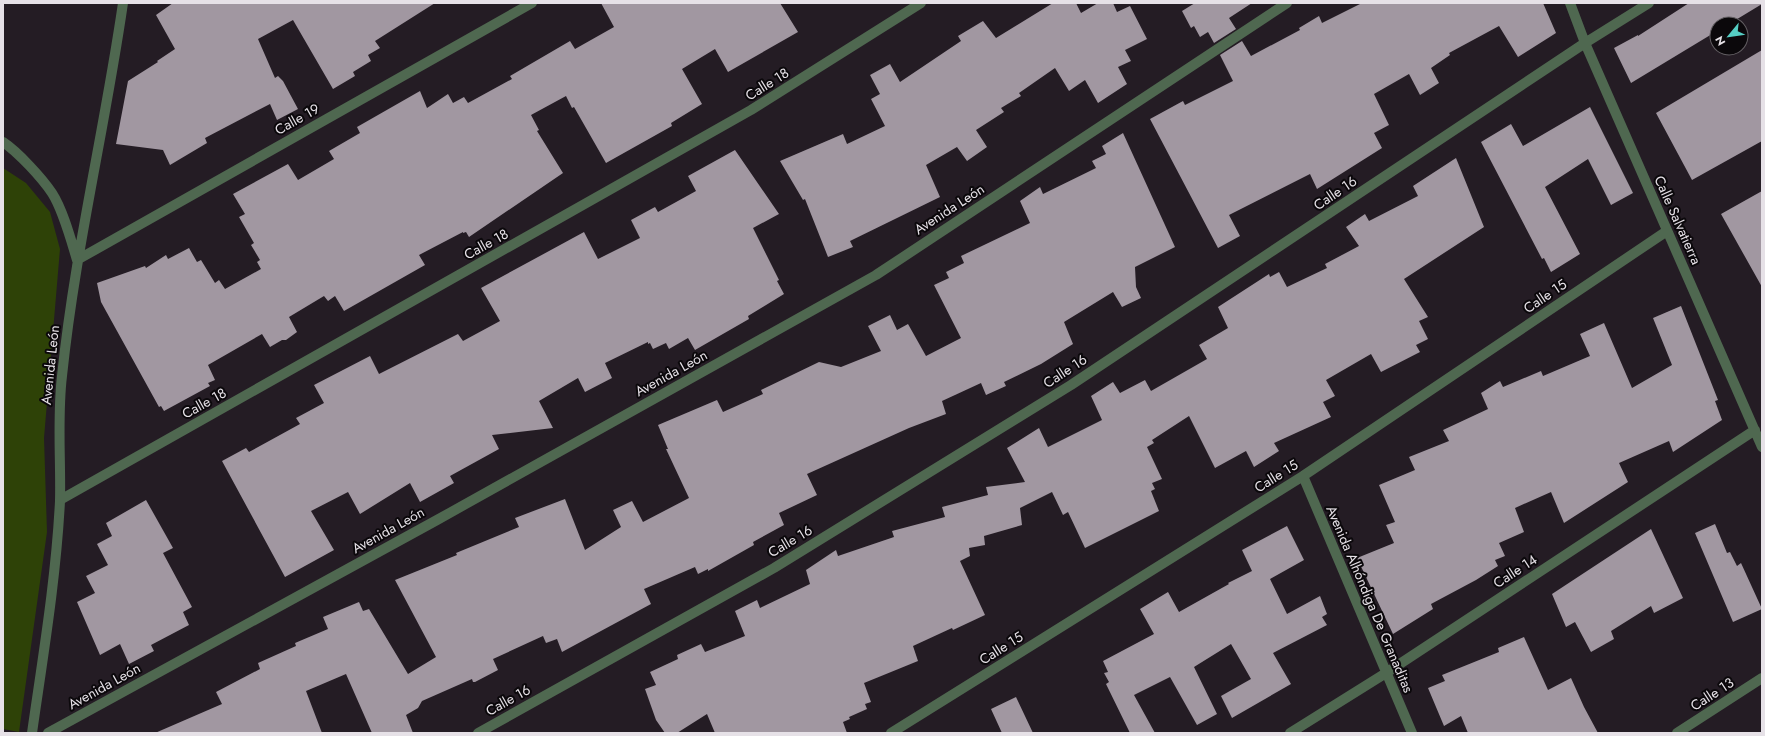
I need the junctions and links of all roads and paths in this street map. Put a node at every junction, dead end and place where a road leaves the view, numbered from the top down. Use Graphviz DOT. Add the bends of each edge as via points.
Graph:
graph roads {
  1 [pos="532,3"];
  2 [pos="921,3"];
  3 [pos="1287,3"];
  4 [pos="1570,3"];
  5 [pos="1649,3"];
  6 [pos="125,4"];
  7 [pos="1585,43"];
  8 [pos="3,142"];
  9 [pos="1667,231"];
  10 [pos="77,260"];
  11 [pos="1755,430"];
  12 [pos="1762,447"];
  13 [pos="1303,476"];
  14 [pos="60,500"];
  15 [pos="1386,673"];
  16 [pos="1762,678"];
  17 [pos="32,733"];
  18 [pos="48,733"];
  19 [pos="478,733"];
  20 [pos="891,733"];
  21 [pos="1290,733"];
  22 [pos="1412,733"];
  23 [pos="1677,733"];
  1 -- 10 [label="street, Calle 19"];
  2 -- 14 [label="street, Calle 18" via="751,110"];
  3 -- 18 [label="street, Avenida León" via="876,275"];
  4 -- 7 [label="street, Calle Salvatierra"];
  5 -- 7 [label="street, Calle 16"];
  6 -- 10 [label="street, Avenida León"];
  7 -- 9 [label="street, Calle Salvatierra"];
  7 -- 19 [label="street, Calle 16" via="1072,385 774,568"];
  8 -- 10 [label="street" via="13,148 52,194"];
  9 -- 11 [label="street, Calle Salvatierra"];
  9 -- 13 [label="street, Calle 15"];
  10 -- 14 [label="street, Avenida León" via="61,377"];
  11 -- 12 [label="street, Calle Salvatierra"];
  11 -- 15 [label="street, Calle 14"];
  13 -- 15 [label="street, Avenida Alhóndiga De Granaditas"];
  13 -- 20 [label="street, Calle 15"];
  14 -- 17 [label="street, Avenida León" via="53,591"];
  15 -- 21 [label="street, Calle 14"];
  15 -- 22 [label="street, Avenida Alhóndiga De Granaditas"];
  16 -- 23 [label="street, Calle 13"];
}
